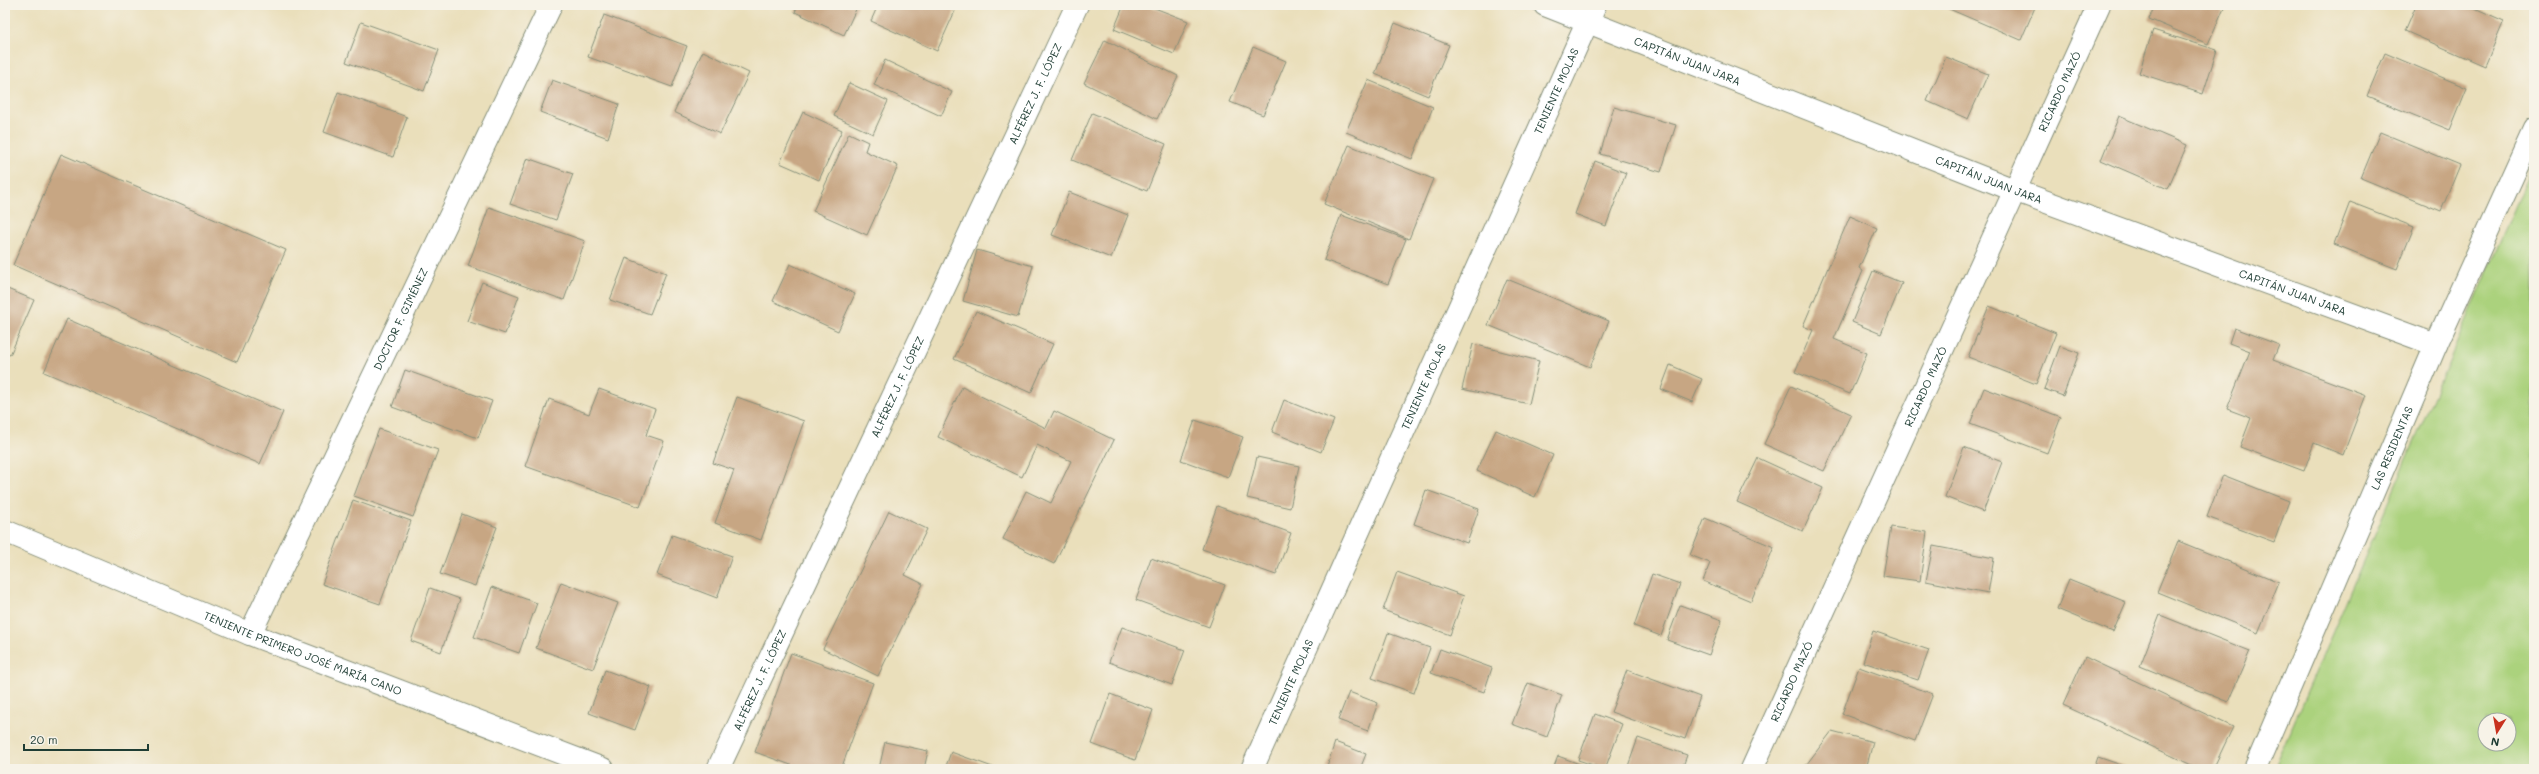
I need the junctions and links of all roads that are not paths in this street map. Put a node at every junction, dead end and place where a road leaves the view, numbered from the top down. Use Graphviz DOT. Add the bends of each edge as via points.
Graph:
graph roads {
  1 [pos="551,5"];
  2 [pos="1076,5"];
  3 [pos="1545,5"];
  4 [pos="2099,5"];
  5 [pos="1591,14"];
  6 [pos="2534,129"];
  7 [pos="2014,190"];
  8 [pos="2436,345"];
  9 [pos="5,531"];
  10 [pos="250,634"];
  11 [pos="603,769"];
  12 [pos="718,769"];
  13 [pos="1252,769"];
  14 [pos="1752,769"];
  15 [pos="2255,769"];
  1 -- 10 [label="street, DOCTOR F. GIMÉNEZ"];
  2 -- 12 [label="street, ALFÉREZ J. F. LÓPEZ"];
  3 -- 5 [label="street, CAPITÁN JUAN JARA"];
  4 -- 7 [label="street, RICARDO MAZÓ"];
  5 -- 7 [label="street, CAPITÁN JUAN JARA"];
  5 -- 13 [label="street, TENIENTE MOLAS"];
  6 -- 8 [label="street, LAS RESIDENTAS"];
  7 -- 8 [label="street, CAPITÁN JUAN JARA"];
  7 -- 14 [label="street, RICARDO MAZÓ"];
  8 -- 15 [label="street, LAS RESIDENTAS"];
  9 -- 10 [label="street, TENIENTE PRIMERO JOSÉ MARÍA CANO"];
  10 -- 11 [label="street, TENIENTE PRIMERO JOSÉ MARÍA CANO"];
}
